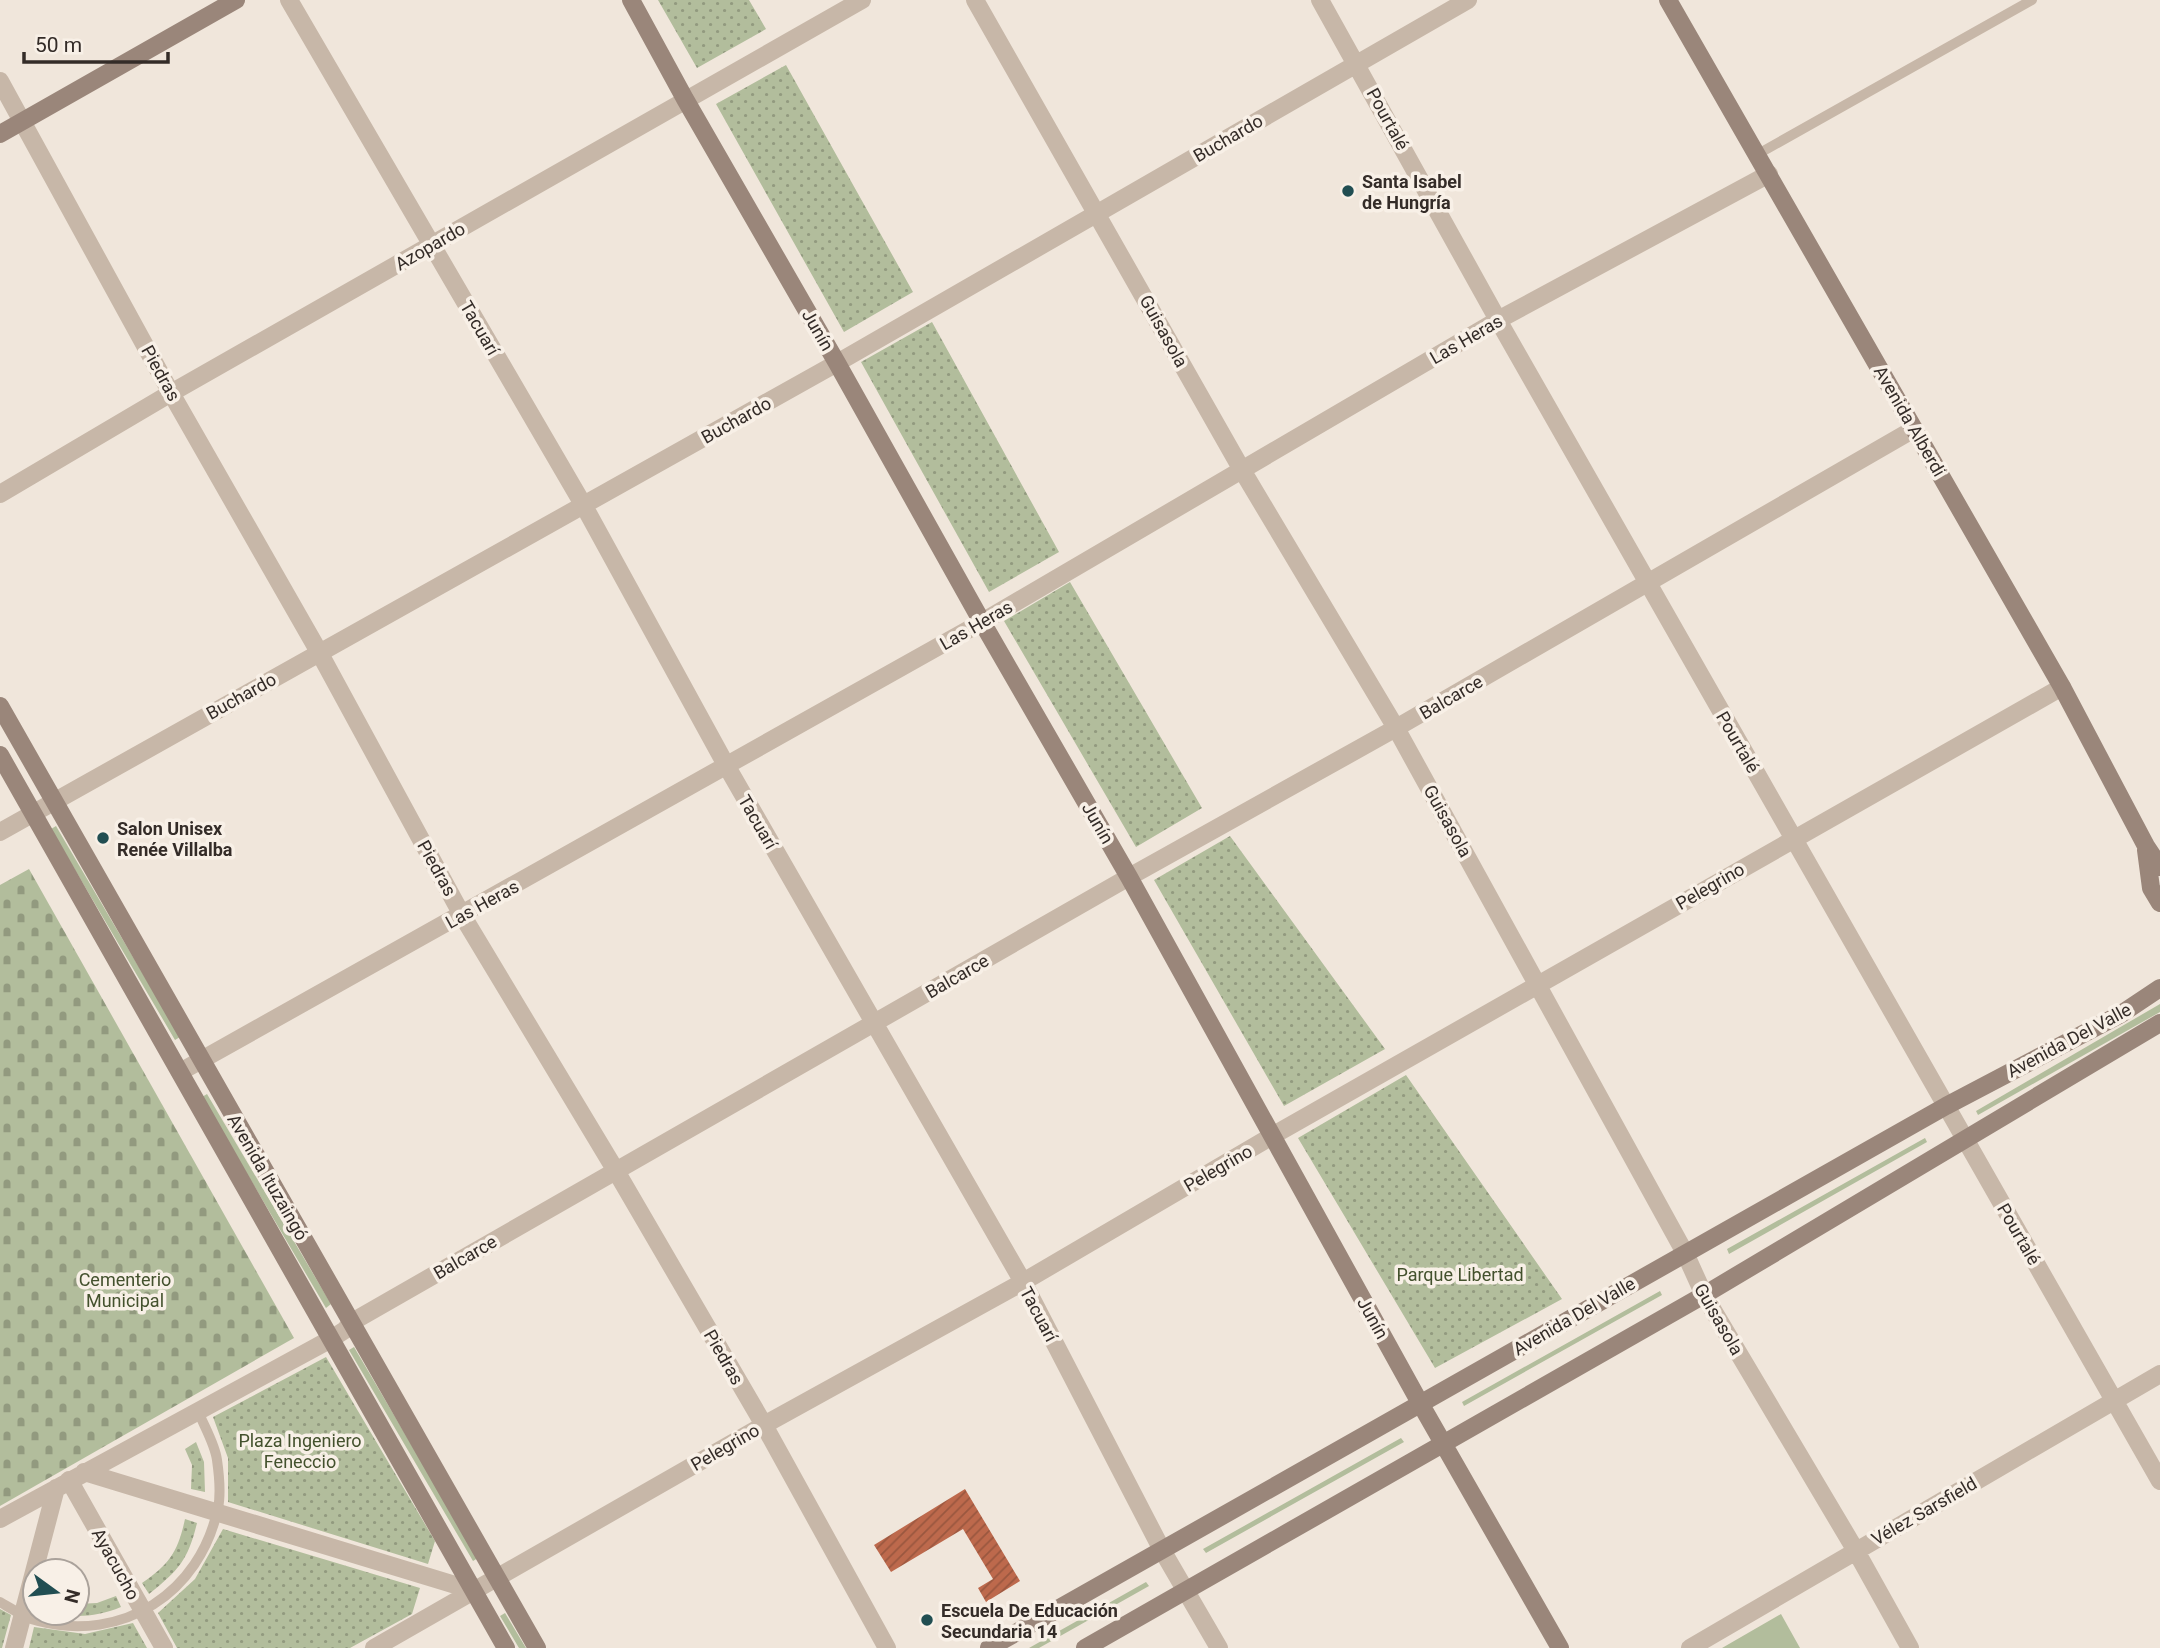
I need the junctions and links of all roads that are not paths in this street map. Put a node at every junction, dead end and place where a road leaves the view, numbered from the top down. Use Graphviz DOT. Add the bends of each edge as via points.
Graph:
graph roads {
  1 [pos="236,0"];
  2 [pos="289,0"];
  3 [pos="631,0"];
  4 [pos="862,0"];
  5 [pos="975,0"];
  6 [pos="1320,0"];
  7 [pos="1468,0"];
  8 [pos="1668,0"];
  9 [pos="2032,0"];
  10 [pos="1357,63"];
  11 [pos="0,81"];
  12 [pos="685,99"];
  13 [pos="23,121"];
  14 [pos="0,134"];
  15 [pos="1758,155"];
  16 [pos="1769,174"];
  17 [pos="1098,214"];
  18 [pos="433,246"];
  19 [pos="1498,320"];
  20 [pos="837,363"];
  21 [pos="171,393"];
  22 [pos="1914,429"];
  23 [pos="1242,470"];
  24 [pos="0,494"];
  25 [pos="584,506"];
  26 [pos="1647,583"];
  27 [pos="982,622"];
  28 [pos="319,652"];
  29 [pos="2062,687"];
  30 [pos="0,706"];
  31 [pos="1396,729"];
  32 [pos="0,755"];
  33 [pos="726,765"];
  34 [pos="44,807"];
  35 [pos="0,832"];
  36 [pos="1793,838"];
  37 [pos="2146,846"];
  38 [pos="2160,867"];
  39 [pos="1129,877"];
  40 [pos="2160,903"];
  41 [pos="462,915"];
  42 [pos="1539,986"];
  43 [pos="2160,988"];
  44 [pos="2160,1023"];
  45 [pos="874,1024"];
  46 [pos="202,1060"];
  47 [pos="180,1072"];
  48 [pos="1946,1106"];
  49 [pos="1272,1136"];
  50 [pos="1965,1140"];
  51 [pos="616,1171"];
  52 [pos="1685,1253"];
  53 [pos="1023,1282"];
  54 [pos="1704,1295"];
  55 [pos="352,1322"];
  56 [pos="331,1339"];
  57 [pos="2160,1374"];
  58 [pos="2114,1400"];
  59 [pos="1420,1403"];
  60 [pos="198,1410"];
  61 [pos="764,1425"];
  62 [pos="1444,1443"];
  63 [pos="69,1480"];
  64 [pos="2160,1481"];
  65 [pos="216,1513"];
  66 [pos="0,1519"];
  67 [pos="1162,1550"];
  68 [pos="1856,1550"];
  69 [pos="43,1557"];
  70 [pos="497,1579"];
  71 [pos="1187,1590"];
  72 [pos="475,1591"];
  73 [pos="0,1602"];
  74 [pos="142,1611"];
  75 [pos="21,1613"];
  76 [pos="21,1622"];
  77 [pos="91,1627"];
  78 [pos="14,1648"];
  79 [pos="164,1648"];
  80 [pos="374,1648"];
  81 [pos="506,1648"];
  82 [pos="537,1648"];
  83 [pos="887,1648"];
  84 [pos="989,1648"];
  85 [pos="1085,1648"];
  86 [pos="1219,1648"];
  87 [pos="1560,1648"];
  88 [pos="1689,1648"];
  89 [pos="1910,1648"];
  1 -- 13 [label="main road"];
  2 -- 18 [label="street, Tacuarí"];
  3 -- 12 [label="main road, Junín"];
  4 -- 12 [label="street, Azopardo"];
  5 -- 17 [label="street, Guisasola"];
  6 -- 10 [label="street, Pourtalé"];
  7 -- 10 [label="street, Buchardo"];
  8 -- 15 [label="main road, Avenida Alberdi"];
  9 -- 15 [label="lane"];
  10 -- 17 [label="street, Buchardo"];
  10 -- 19 [label="street, Pourtalé"];
  11 -- 13 [label="street, Piedras"];
  12 -- 18 [label="street, Azopardo"];
  12 -- 20 [label="main road, Junín"];
  13 -- 14 [label="main road"];
  13 -- 21 [label="street, Piedras"];
  15 -- 16 [label="main road, Avenida Alberdi"];
  16 -- 19 [label="street, Las Heras"];
  16 -- 22 [label="main road, Avenida Alberdi"];
  17 -- 20 [label="street, Buchardo"];
  17 -- 23 [label="street, Guisasola"];
  18 -- 21 [label="street, Azopardo"];
  18 -- 25 [label="street, Tacuarí"];
  19 -- 23 [label="street, Las Heras"];
  19 -- 26 [label="street, Pourtalé"];
  20 -- 25 [label="street, Buchardo"];
  20 -- 27 [label="main road, Junín"];
  21 -- 24 [label="street, Azopardo"];
  21 -- 28 [label="street, Piedras"];
  22 -- 26 [label="street, Balcarce"];
  22 -- 29 [label="main road, Avenida Alberdi"];
  23 -- 27 [label="street, Las Heras"];
  23 -- 31 [label="street, Guisasola"];
  25 -- 28 [label="street, Buchardo"];
  25 -- 33 [label="street, Tacuarí"];
  26 -- 31 [label="street, Balcarce"];
  26 -- 36 [label="street, Pourtalé"];
  27 -- 33 [label="street, Las Heras"];
  27 -- 39 [label="main road, Junín"];
  28 -- 34 [label="street, Buchardo"];
  28 -- 41 [label="street, Piedras"];
  29 -- 36 [label="street, Pelegrino"];
  29 -- 37 [label="main road, Avenida Alberdi"];
  30 -- 34 [label="main road, Avenida Ituzaingó"];
  31 -- 39 [label="street, Balcarce"];
  31 -- 42 [label="street, Guisasola"];
  32 -- 34 [label="main road, Avenida Ituzaingó"];
  33 -- 41 [label="street, Las Heras"];
  33 -- 45 [label="street, Tacuarí"];
  34 -- 35 [label="street, Buchardo"];
  34 -- 46 [label="main road, Avenida Ituzaingó"];
  34 -- 47 [label="main road, Avenida Ituzaingó"];
  36 -- 42 [label="street, Pelegrino"];
  36 -- 48 [label="street, Pourtalé"];
  37 -- 38 [label="main road, Avenida Alberdi"];
  37 -- 40 [label="main road, Avenida Alberdi" via="2151,888"];
  39 -- 45 [label="street, Balcarce"];
  39 -- 49 [label="main road, Junín"];
  41 -- 46 [label="street, Las Heras"];
  41 -- 51 [label="street, Piedras"];
  42 -- 49 [label="street, Pelegrino"];
  42 -- 52 [label="street, Guisasola"];
  43 -- 48 [label="main road, Avenida Del Valle" via="2122,1014"];
  44 -- 50 [label="main road, Avenida Del Valle"];
  45 -- 51 [label="street, Balcarce"];
  45 -- 53 [label="street, Tacuarí"];
  46 -- 47 [label="street, Las Heras"];
  46 -- 55 [label="main road, Avenida Ituzaingó"];
  47 -- 56 [label="main road, Avenida Ituzaingó"];
  48 -- 50 [label="street, Pourtalé"];
  48 -- 52 [label="main road, Avenida Del Valle"];
  49 -- 53 [label="street, Pelegrino"];
  49 -- 59 [label="main road, Junín"];
  50 -- 54 [label="main road, Avenida Del Valle"];
  50 -- 58 [label="street, Pourtalé"];
  51 -- 55 [label="street, Balcarce"];
  51 -- 61 [label="street, Piedras"];
  52 -- 54 [label="street, Guisasola"];
  52 -- 59 [label="main road, Avenida Del Valle"];
  53 -- 61 [label="street, Pelegrino"];
  53 -- 67 [label="street, Tacuarí"];
  54 -- 62 [label="main road, Avenida Del Valle"];
  54 -- 68 [label="street, Guisasola"];
  55 -- 56 [label="street, Balcarce"];
  55 -- 70 [label="main road, Avenida Ituzaingó"];
  56 -- 60 [label="street, Balcarce"];
  56 -- 72 [label="main road, Avenida Ituzaingó"];
  57 -- 58 [label="street, Vélez Sarsfield"];
  58 -- 64 [label="street, Pourtalé"];
  58 -- 68 [label="street, Vélez Sarsfield"];
  59 -- 62 [label="main road, Junín"];
  59 -- 67 [label="main road, Avenida Del Valle"];
  60 -- 63 [label="street, Balcarce"];
  60 -- 65 [label="lane" via="217,1457"];
  61 -- 70 [label="street, Pelegrino"];
  61 -- 83 [label="street, Piedras"];
  62 -- 71 [label="main road, Avenida Del Valle"];
  62 -- 87 [label="main road, Junín"];
  63 -- 65 [label="street"];
  63 -- 66 [label="street, Balcarce"];
  63 -- 69 [label="street"];
  63 -- 74 [label="street, Ayacucho"];
  65 -- 72 [label="street"];
  65 -- 74 [label="lane" via="204,1553 173,1591"];
  67 -- 71 [label="street, Tacuarí"];
  67 -- 84 [label="main road, Avenida Del Valle"];
  68 -- 88 [label="street, Vélez Sarsfield"];
  68 -- 89 [label="street, Guisasola"];
  70 -- 72 [label="street, Pelegrino"];
  70 -- 82 [label="main road, Avenida Ituzaingó"];
  71 -- 85 [label="main road, Avenida Del Valle"];
  71 -- 86 [label="street, Tacuarí"];
  72 -- 80 [label="street, Pelegrino"];
  72 -- 81 [label="main road, Avenida Ituzaingó"];
  73 -- 75 [label="lane"];
  74 -- 77 [label="lane"];
  74 -- 79 [label="street, Ayacucho"];
  76 -- 78 [label="street"];
}
